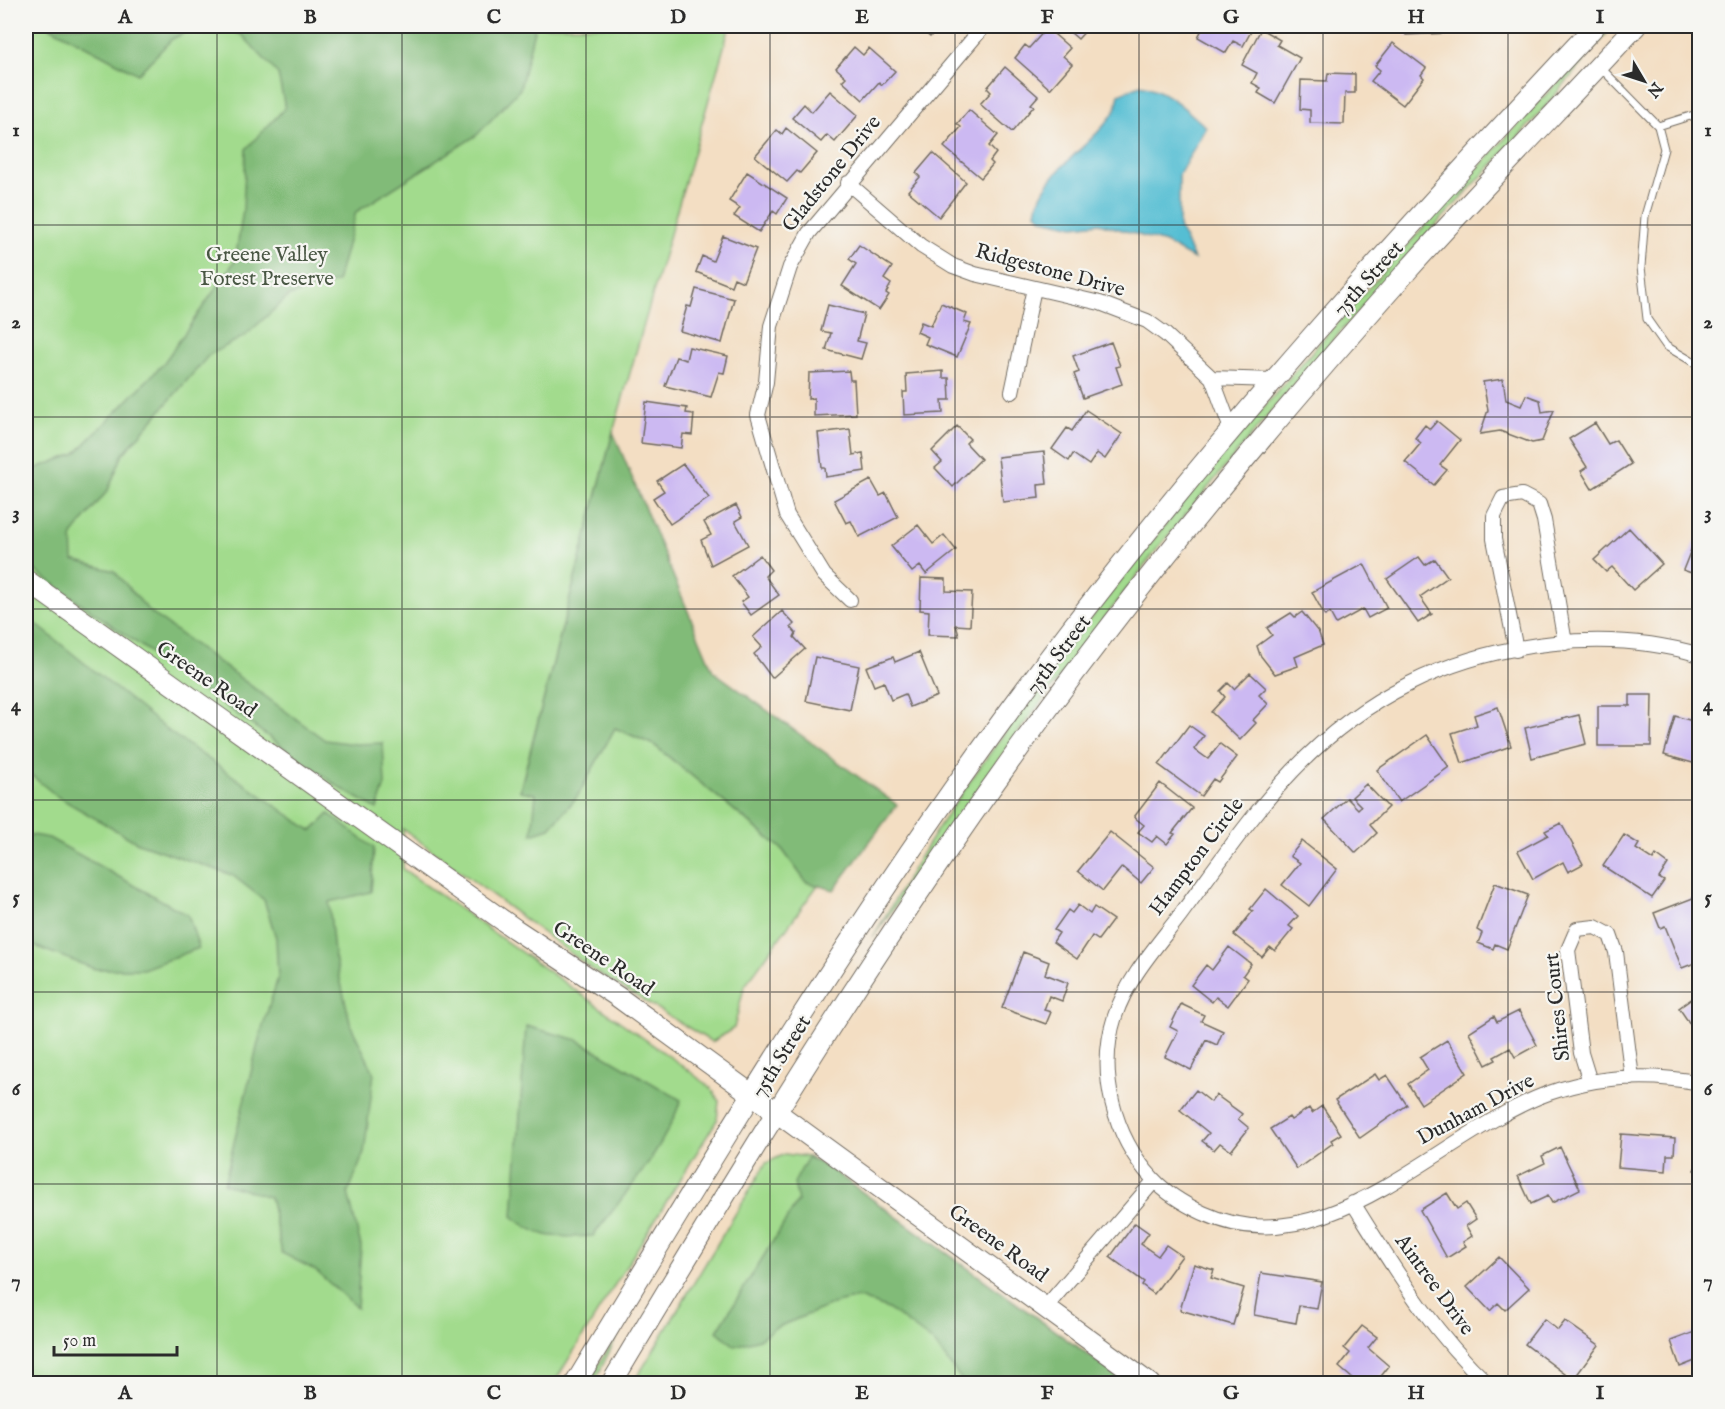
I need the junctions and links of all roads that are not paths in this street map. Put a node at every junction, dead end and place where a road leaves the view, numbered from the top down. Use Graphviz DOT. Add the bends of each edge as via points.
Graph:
graph roads {
  1 [pos="984,26"];
  2 [pos="1595,26"];
  3 [pos="1636,26"];
  4 [pos="1599,66"];
  5 [pos="1700,112"];
  6 [pos="1658,126"];
  7 [pos="848,183"];
  8 [pos="1034,288"];
  9 [pos="1700,366"];
  10 [pos="1212,378"];
  11 [pos="1273,380"];
  12 [pos="1012,392"];
  13 [pos="1231,429"];
  14 [pos="26,580"];
  15 [pos="850,600"];
  16 [pos="1565,643"];
  17 [pos="1516,651"];
  18 [pos="1700,655"];
  19 [pos="1632,1077"];
  20 [pos="1590,1082"];
  21 [pos="1700,1083"];
  22 [pos="752,1093"];
  23 [pos="776,1111"];
  24 [pos="1154,1181"];
  25 [pos="1353,1203"];
  26 [pos="1045,1308"];
  27 [pos="575,1383"];
  28 [pos="611,1383"];
  29 [pos="1150,1383"];
  30 [pos="1488,1383"];
  1 -- 7 [label="street, Gladstone Drive"];
  2 -- 11 [label="main road, 75th Street" via="1416,218"];
  3 -- 4 [label="main road, 75th Street"];
  4 -- 6 [label="lane"];
  4 -- 23 [label="main road, 75th Street" via="1359,326 1150,576 1034,727 938,863"];
  5 -- 6 [label="lane"];
  6 -- 9 [label="lane" via="1664,149 1645,216 1641,267 1647,319 1666,346"];
  7 -- 8 [label="street, Ridgestone Drive" via="921,246 953,266"];
  7 -- 15 [label="street, Gladstone Drive" via="809,233 781,289 771,326 766,382 758,415 787,515 824,575"];
  8 -- 10 [label="street, Ridgestone Drive" via="1100,303 1147,321"];
  8 -- 12 [label="street"];
  10 -- 11 [label="street"];
  10 -- 13 [label="street, Ridgestone Drive"];
  11 -- 13 [label="main road, 75th Street"];
  13 -- 22 [label="main road, 75th Street" via="1105,584 983,746 902,861"];
  14 -- 22 [label="main road, Greene Road"];
  16 -- 17 [label="street, Hampton Circle"];
  16 -- 17 [label="street" via="1544,520 1539,504 1521,495 1503,498 1494,516 1494,539"];
  16 -- 18 [label="street, Hampton Circle" via="1650,645"];
  17 -- 24 [label="street, Hampton Circle" via="1451,666 1412,682 1351,718 1318,744 1264,801 1132,979 1109,1042 1110,1093 1126,1141"];
  19 -- 20 [label="street, Dunham Drive"];
  19 -- 20 [label="street, Shires Court" via="1616,952 1610,935 1595,927 1577,929 1568,950 1581,1053"];
  19 -- 21 [label="street, Dunham Drive"];
  20 -- 25 [label="street, Dunham Drive" via="1546,1094 1508,1112"];
  22 -- 23 [label="main road, Greene Road"];
  22 -- 27 [label="main road, 75th Street"];
  23 -- 26 [label="main road, Greene Road"];
  23 -- 28 [label="main road, 75th Street"];
  24 -- 25 [label="street, Hampton Circle" via="1213,1217 1254,1226 1312,1221"];
  24 -- 26 [label="street"];
  25 -- 30 [label="street, Aintree Drive" via="1434,1327"];
  26 -- 29 [label="main road, Greene Road"];
}
